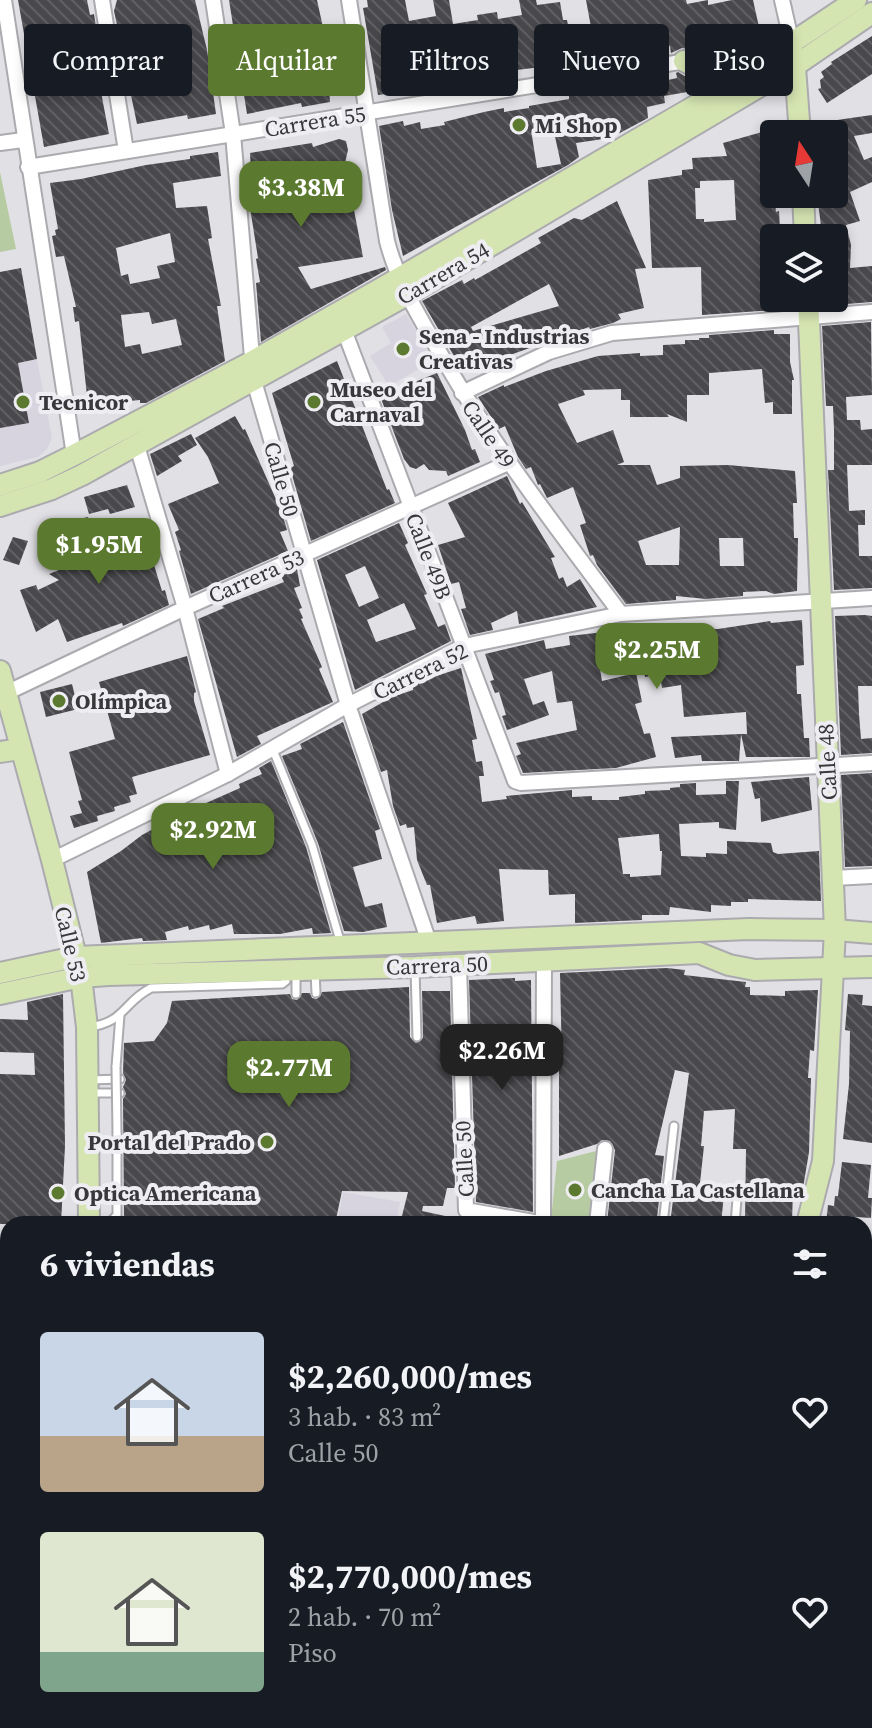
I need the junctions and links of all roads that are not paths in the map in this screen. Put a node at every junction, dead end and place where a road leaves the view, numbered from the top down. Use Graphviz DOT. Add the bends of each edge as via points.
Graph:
graph roads {
  1 [pos="4,0"];
  2 [pos="102,0"];
  3 [pos="213,0"];
  4 [pos="349,0"];
  5 [pos="782,0"];
  6 [pos="853,1"];
  7 [pos="872,13"];
  8 [pos="787,24"];
  9 [pos="793,43"];
  10 [pos="793,49"];
  11 [pos="684,61"];
  12 [pos="796,65"];
  13 [pos="712,96"];
  14 [pos="367,112"];
  15 [pos="799,120"];
  16 [pos="233,134"];
  17 [pos="23,140"];
  18 [pos="0,143"];
  19 [pos="126,151"];
  20 [pos="28,167"];
  21 [pos="402,287"];
  22 [pos="848,310"];
  23 [pos="770,312"];
  24 [pos="808,312"];
  25 [pos="872,312"];
  26 [pos="344,330"];
  27 [pos="252,372"];
  28 [pos="462,393"];
  29 [pos="137,446"];
  30 [pos="74,455"];
  31 [pos="508,463"];
  32 [pos="0,485"];
  33 [pos="0,506"];
  34 [pos="411,507"];
  35 [pos="305,554"];
  36 [pos="872,598"];
  37 [pos="819,603"];
  38 [pos="185,608"];
  39 [pos="621,614"];
  40 [pos="464,646"];
  41 [pos="0,671"];
  42 [pos="6,693"];
  43 [pos="348,705"];
  44 [pos="10,750"];
  45 [pos="273,750"];
  46 [pos="872,763"];
  47 [pos="827,767"];
  48 [pos="228,774"];
  49 [pos="52,860"];
  50 [pos="872,876"];
  51 [pos="833,878"];
  52 [pos="809,930"];
  53 [pos="835,930"];
  54 [pos="872,933"];
  55 [pos="429,942"];
  56 [pos="341,945"];
  57 [pos="75,957"];
  58 [pos="544,960"];
  59 [pos="459,964"];
  60 [pos="415,967"];
  61 [pos="869,967"];
  62 [pos="299,969"];
  63 [pos="808,969"];
  64 [pos="834,969"];
  65 [pos="0,973"];
  66 [pos="81,977"];
  67 [pos="316,993"];
  68 [pos="0,994"];
  69 [pos="296,994"];
  70 [pos="120,1015"];
  71 [pos="87,1027"];
  72 [pos="417,1037"];
  73 [pos="120,1079"];
  74 [pos="87,1086"];
  75 [pos="120,1093"];
  76 [pos="674,1126"];
  77 [pos="605,1149"];
  78 [pos="737,1199"];
  79 [pos="91,1216"];
  80 [pos="116,1216"];
  81 [pos="499,1216"];
  82 [pos="544,1216"];
  83 [pos="598,1216"];
  84 [pos="664,1216"];
  85 [pos="736,1216"];
  86 [pos="809,1216"];
  1 -- 17 [label="street"];
  2 -- 19 [label="street"];
  3 -- 16 [label="street, Calle 50"];
  4 -- 14 [label="street, Calle 49"];
  5 -- 8 [label="street"];
  6 -- 9 [label="street, Carrera 54"];
  7 -- 12 [label="street, Carrera 54"];
  10 -- 12 [label="street"];
  11 -- 14 [label="street, Carrera 55"];
  12 -- 15 [label="street"];
  12 -- 21 [label="street, Carrera 54"];
  13 -- 21 [label="street, Carrera 54"];
  14 -- 16 [label="street, Carrera 55"];
  14 -- 21 [label="street, Calle 49" via="387,241"];
  16 -- 19 [label="street, Carrera 55"];
  16 -- 27 [label="street, Calle 50"];
  17 -- 18 [label="street"];
  17 -- 20 [label="street"];
  19 -- 20 [label="street, Carrera 55"];
  20 -- 30 [label="street"];
  21 -- 26 [label="street, Carrera 54"];
  21 -- 27 [label="street, Carrera 54"];
  21 -- 28 [label="street, Calle 49"];
  22 -- 25 [label="street"];
  23 -- 28 [label="street" via="612,333 549,352"];
  24 -- 37 [label="street, Calle 48"];
  26 -- 27 [label="street, Carrera 54"];
  26 -- 34 [label="street, Calle 49B"];
  27 -- 29 [label="street, Carrera 54"];
  27 -- 30 [label="street, Carrera 54"];
  27 -- 35 [label="street, Calle 50"];
  28 -- 31 [label="street, Calle 49"];
  29 -- 33 [label="street, Carrera 54" via="52,489"];
  29 -- 38 [label="street"];
  30 -- 32 [label="street, Carrera 54"];
  31 -- 34 [label="street, Carrera 53"];
  31 -- 39 [label="street, Calle 49"];
  34 -- 35 [label="street, Carrera 53"];
  34 -- 40 [label="street, Calle 49B"];
  35 -- 38 [label="street, Carrera 53"];
  35 -- 43 [label="street, Calle 50"];
  36 -- 37 [label="street, Carrera 52"];
  37 -- 39 [label="street, Carrera 52"];
  37 -- 47 [label="street, Calle 48"];
  38 -- 42 [label="street, Carrera 53"];
  38 -- 48 [label="street"];
  39 -- 40 [label="street, Carrera 52"];
  40 -- 43 [label="street, Carrera 52"];
  40 -- 47 [label="street, Calle 49B" via="515,781"];
  41 -- 42 [label="street, Calle 53"];
  42 -- 44 [label="street, Calle 53"];
  43 -- 45 [label="street, Carrera 52"];
  43 -- 55 [label="street, Calle 50"];
  44 -- 49 [label="street, Calle 53"];
  45 -- 48 [label="street, Carrera 52"];
  45 -- 56 [label="lane" via="312,845"];
  46 -- 47 [label="street"];
  47 -- 51 [label="street, Calle 48"];
  48 -- 49 [label="street, Carrera 52"];
  49 -- 57 [label="street, Calle 53"];
  50 -- 51 [label="street"];
  51 -- 53 [label="street, Calle 48"];
  52 -- 53 [label="street, Carrera 50"];
  52 -- 55 [label="street, Carrera 50"];
  52 -- 63 [label="street" via="819,938 822,950"];
  53 -- 54 [label="street, Carrera 50"];
  53 -- 64 [label="street, Calle 48"];
  54 -- 61 [label="street" via="860,938 855,948 858,960"];
  55 -- 56 [label="street, Carrera 50"];
  56 -- 57 [label="street, Carrera 50"];
  57 -- 65 [label="street, Carrera 50"];
  57 -- 66 [label="street, Calle 53"];
  58 -- 59 [label="street, Carrera 50"];
  58 -- 63 [label="street, Carrera 50" via="699,953 755,970"];
  58 -- 82 [label="street"];
  59 -- 60 [label="street, Carrera 50"];
  59 -- 81 [label="street, Calle 50" via="466,1210"];
  60 -- 62 [label="street, Carrera 50"];
  60 -- 72 [label="lane"];
  61 -- 64 [label="street, Carrera 50"];
  62 -- 66 [label="street, Carrera 50"];
  62 -- 67 [label="lane"];
  62 -- 69 [label="lane"];
  62 -- 70 [label="lane" via="282,984 151,988"];
  63 -- 64 [label="street, Carrera 50"];
  64 -- 86 [label="street, Calle 48" via="823,1161"];
  66 -- 68 [label="street, Carrera 50"];
  66 -- 71 [label="street, Calle 53"];
  70 -- 71 [label="lane"];
  70 -- 80 [label="lane, bridge"];
  71 -- 74 [label="street, Calle 53"];
  73 -- 74 [label="lane"];
  74 -- 75 [label="lane"];
  74 -- 79 [label="street, Calle 53"];
  76 -- 84 [label="lane"];
  77 -- 83 [label="street"];
  78 -- 85 [label="lane"];
}
